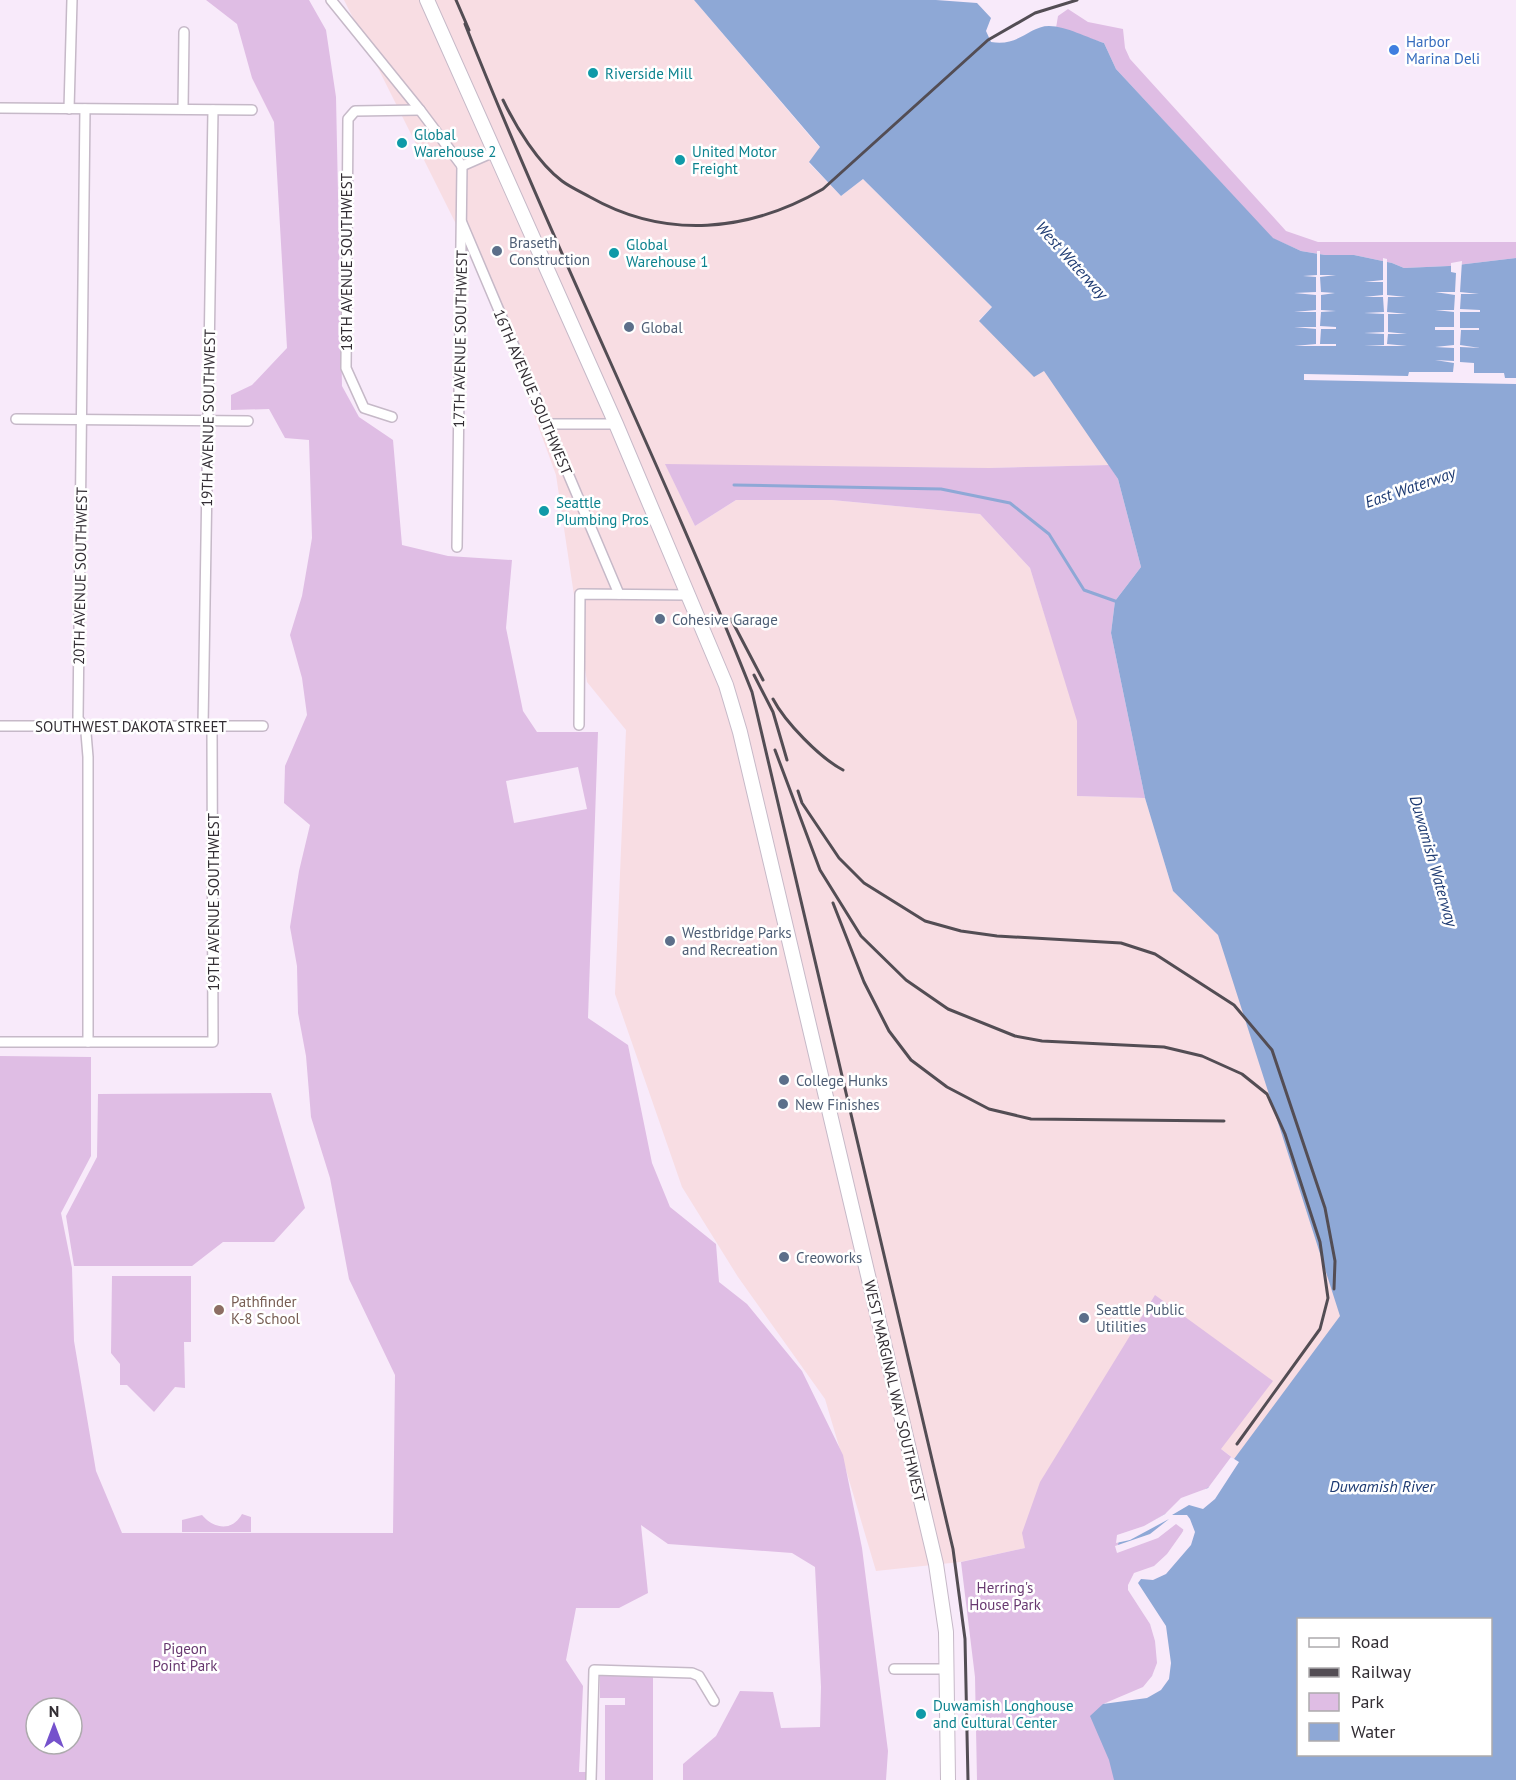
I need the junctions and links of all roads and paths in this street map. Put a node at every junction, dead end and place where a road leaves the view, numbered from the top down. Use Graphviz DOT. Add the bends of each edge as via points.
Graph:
graph roads {
  1 [pos="72,0"];
  2 [pos="331,0"];
  3 [pos="427,0"];
  4 [pos="184,32"];
  5 [pos="0,108"];
  6 [pos="69,109"];
  7 [pos="85,109"];
  8 [pos="183,110"];
  9 [pos="213,110"];
  10 [pos="252,110"];
  11 [pos="420,110"];
  12 [pos="494,152"];
  13 [pos="462,166"];
  14 [pos="462,224"];
  15 [pos="392,417"];
  16 [pos="16,419"];
  17 [pos="83,420"];
  18 [pos="208,421"];
  19 [pos="248,421"];
  20 [pos="547,424"];
  21 [pos="616,424"];
  22 [pos="457,547"];
  23 [pos="619,594"];
  24 [pos="688,595"];
  25 [pos="579,725"];
  26 [pos="0,726"];
  27 [pos="82,726"];
  28 [pos="207,726"];
  29 [pos="263,726"];
  30 [pos="0,1042"];
  31 [pos="88,1042"];
  32 [pos="894,1669"];
  33 [pos="947,1669"];
  34 [pos="714,1701"];
  35 [pos="591,1780"];
  36 [pos="948,1780"];
  1 -- 6 [label="street"];
  2 -- 11 [label="street"];
  3 -- 12 [label="main road, WEST MARGINAL WAY SOUTHWEST"];
  4 -- 8 [label="street"];
  5 -- 6 [label="street"];
  6 -- 7 [label="street"];
  7 -- 8 [label="street"];
  7 -- 17 [label="street, 20TH AVENUE SOUTHWEST"];
  8 -- 9 [label="street"];
  9 -- 10 [label="street"];
  9 -- 18 [label="street, 19TH AVENUE SOUTHWEST"];
  11 -- 13 [label="street"];
  11 -- 15 [label="street, 18TH AVENUE SOUTHWEST" via="355,111 348,118 346,368 364,408"];
  12 -- 13 [label="street"];
  12 -- 21 [label="main road, WEST MARGINAL WAY SOUTHWEST"];
  13 -- 14 [label="street, 17TH AVENUE SOUTHWEST"];
  14 -- 20 [label="street, 16TH AVENUE SOUTHWEST"];
  14 -- 22 [label="street, 17TH AVENUE SOUTHWEST"];
  16 -- 17 [label="street"];
  17 -- 18 [label="street"];
  17 -- 27 [label="street, 20TH AVENUE SOUTHWEST" via="78,718"];
  18 -- 19 [label="street"];
  18 -- 28 [label="street, 19TH AVENUE SOUTHWEST"];
  20 -- 21 [label="street"];
  20 -- 23 [label="street, 16TH AVENUE SOUTHWEST"];
  21 -- 24 [label="main road, WEST MARGINAL WAY SOUTHWEST"];
  23 -- 24 [label="street"];
  23 -- 25 [label="street" via="580,594"];
  24 -- 33 [label="main road, WEST MARGINAL WAY SOUTHWEST" via="726,685 743,743 936,1564 945,1621"];
  26 -- 27 [label="street, SOUTHWEST DAKOTA STREET"];
  27 -- 28 [label="street, SOUTHWEST DAKOTA STREET"];
  27 -- 31 [label="street, 20TH AVENUE SOUTHWEST" via="88,757"];
  28 -- 29 [label="street, SOUTHWEST DAKOTA STREET"];
  28 -- 31 [label="street, 19TH AVENUE SOUTHWEST" via="213,1042"];
  30 -- 31 [label="street"];
  32 -- 33 [label="street"];
  33 -- 36 [label="main road, WEST MARGINAL WAY SOUTHWEST"];
  34 -- 35 [label="street" via="699,1676 594,1670"];
}
